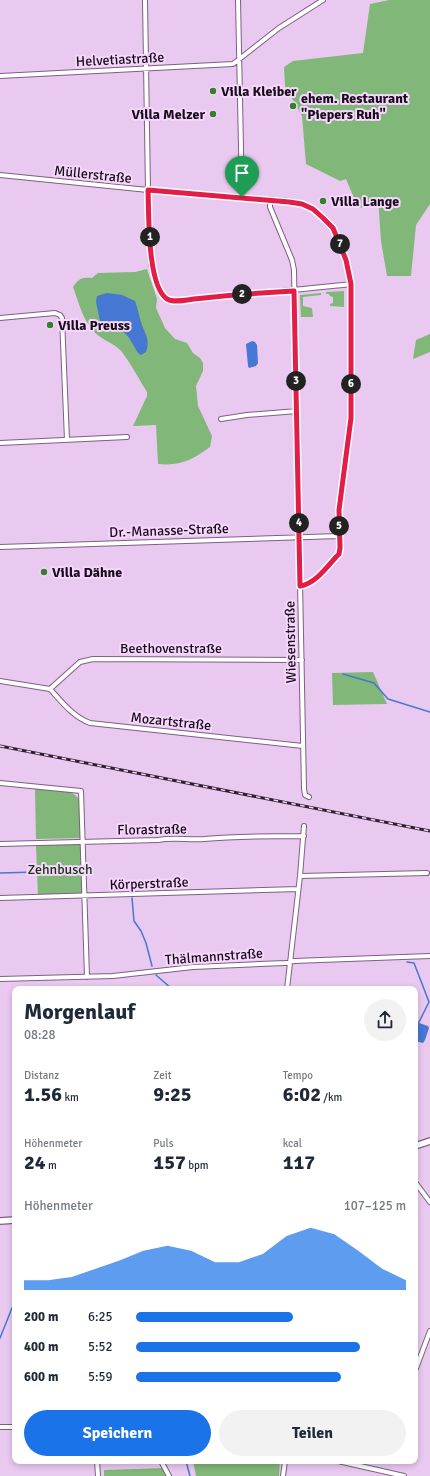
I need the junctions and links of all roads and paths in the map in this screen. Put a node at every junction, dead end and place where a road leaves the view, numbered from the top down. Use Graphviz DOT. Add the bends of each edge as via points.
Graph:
graph roads {
  1 [pos="145,0"];
  2 [pos="238,0"];
  3 [pos="323,0"];
  4 [pos="239,60"];
  5 [pos="146,69"];
  6 [pos="0,76"];
  7 [pos="0,175"];
  8 [pos="148,190"];
  9 [pos="242,197"];
  10 [pos="270,201"];
  11 [pos="351,284"];
  12 [pos="294,291"];
  13 [pos="0,318"];
  14 [pos="297,411"];
  15 [pos="221,419"];
  16 [pos="127,437"];
  17 [pos="67,440"];
  18 [pos="0,443"];
  19 [pos="339,536"];
  20 [pos="299,537"];
  21 [pos="0,547"];
  22 [pos="300,586"];
  23 [pos="302,660"];
  24 [pos="0,681"];
  25 [pos="50,689"];
  26 [pos="303,746"];
  27 [pos="0,783"];
  28 [pos="309,797"];
  29 [pos="304,826"];
  30 [pos="304,836"];
  31 [pos="84,842"];
  32 [pos="0,844"];
  33 [pos="426,873"];
  34 [pos="300,876"];
  35 [pos="298,889"];
  36 [pos="85,896"];
  37 [pos="0,898"];
  38 [pos="430,956"];
  39 [pos="290,962"];
  40 [pos="87,977"];
  41 [pos="0,979"];
  42 [pos="287,986"];
  43 [pos="430,1141"];
  44 [pos="418,1145"];
  45 [pos="418,1186"];
  46 [pos="430,1202"];
  47 [pos="12,1220"];
  48 [pos="0,1221"];
  49 [pos="430,1331"];
  50 [pos="418,1363"];
  51 [pos="0,1427"];
  52 [pos="12,1427"];
  53 [pos="97,1464"];
  54 [pos="163,1464"];
  55 [pos="284,1464"];
  56 [pos="351,1464"];
  57 [pos="98,1476"];
  58 [pos="169,1476"];
  59 [pos="283,1476"];
  60 [pos="404,1476"];
  1 -- 5 [label="street"];
  2 -- 4 [label="street"];
  3 -- 4 [label="street" via="279,28"];
  4 -- 5 [label="street, Helvetiastraße" via="233,64"];
  4 -- 9 [label="street"];
  5 -- 6 [label="street, Helvetiastraße"];
  5 -- 8 [label="street"];
  7 -- 8 [label="street, Müllerstraße"];
  8 -- 9 [label="street, Müllerstraße"];
  8 -- 12 [label="street" via="151,264 156,282 169,300"];
  9 -- 10 [label="street, Müllerstraße"];
  10 -- 11 [label="street, Müllerstraße" via="302,204 313,209 333,228 346,260"];
  10 -- 12 [label="street, Wiesenstraße" via="270,207 292,260"];
  11 -- 12 [label="street"];
  11 -- 19 [label="street" via="351,418 339,510"];
  12 -- 14 [label="street, Wiesenstraße"];
  13 -- 17 [label="street" via="55,313 60,315 63,322"];
  14 -- 15 [label="street"];
  14 -- 20 [label="street, Wiesenstraße"];
  16 -- 17 [label="street"];
  17 -- 18 [label="street"];
  19 -- 20 [label="street, Dr.-Manasse-Straße"];
  19 -- 22 [label="street" via="339,554 312,582"];
  20 -- 21 [label="street, Dr.-Manasse-Straße"];
  20 -- 22 [label="street, Wiesenstraße"];
  22 -- 23 [label="street, Wiesenstraße"];
  23 -- 25 [label="street, Beethovenstraße" via="93,659 80,662"];
  23 -- 26 [label="street, Wiesenstraße"];
  24 -- 25 [label="street"];
  25 -- 26 [label="street, Mozartstraße" via="77,717 90,723"];
  26 -- 28 [label="street, Wiesenstraße" via="304,789 305,795"];
  27 -- 31 [label="street" via="81,791"];
  29 -- 30 [label="street"];
  30 -- 31 [label="street, Florastraße"];
  30 -- 34 [label="street"];
  31 -- 32 [label="street, Florastraße"];
  31 -- 36 [label="street"];
  33 -- 34 [label="street"];
  34 -- 35 [label="street"];
  35 -- 36 [label="street, Körperstraße"];
  35 -- 39 [label="street"];
  36 -- 37 [label="street, Körperstraße"];
  36 -- 40 [label="street"];
  38 -- 39 [label="street, Thälmannstraße"];
  39 -- 40 [label="street, Thälmannstraße" via="193,967"];
  39 -- 42 [label="street"];
  40 -- 41 [label="street, Thälmannstraße"];
  43 -- 44 [label="main road"];
  45 -- 46 [label="street"];
  47 -- 48 [label="main road"];
  49 -- 50 [label="street"];
  51 -- 52 [label="street"];
  53 -- 57 [label="street"];
  54 -- 58 [label="street"];
  55 -- 59 [label="street"];
  56 -- 60 [label="street"];
}
